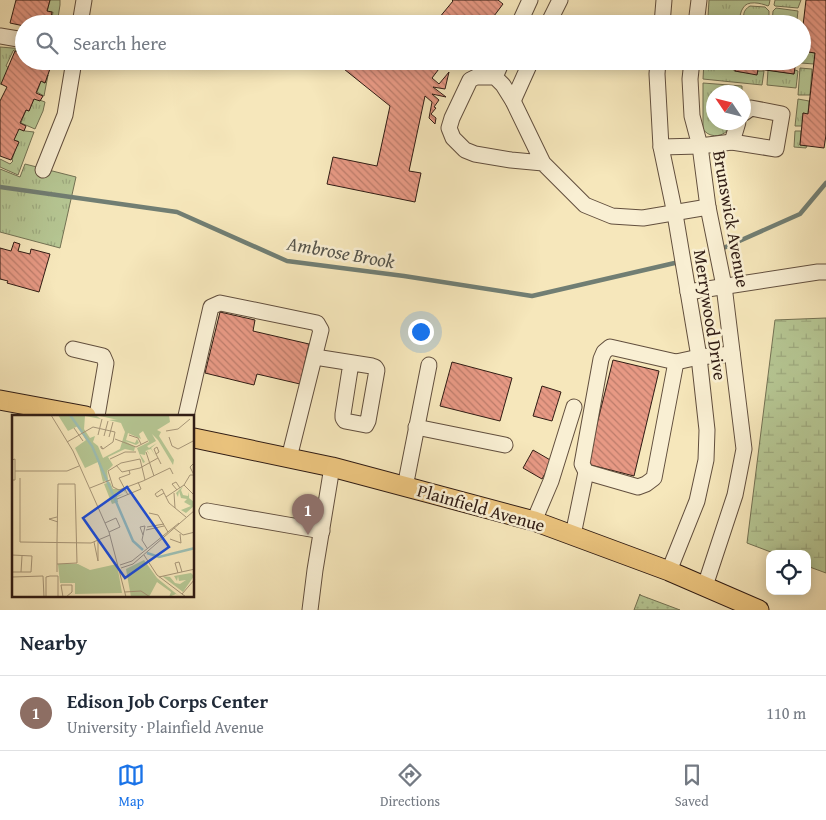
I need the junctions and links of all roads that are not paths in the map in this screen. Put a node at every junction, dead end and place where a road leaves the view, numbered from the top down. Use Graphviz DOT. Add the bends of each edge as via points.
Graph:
graph roads {
  1 [pos="84,0"];
  2 [pos="530,0"];
  3 [pos="560,0"];
  4 [pos="664,0"];
  5 [pos="699,0"];
  6 [pos="82,15"];
  7 [pos="523,15"];
  8 [pos="552,15"];
  9 [pos="663,15"];
  10 [pos="697,15"];
  11 [pos="0,36"];
  12 [pos="15,38"];
  13 [pos="72,70"];
  14 [pos="498,70"];
  15 [pos="527,70"];
  16 [pos="657,70"];
  17 [pos="691,70"];
  18 [pos="495,77"];
  19 [pos="513,101"];
  20 [pos="751,108"];
  21 [pos="736,130"];
  22 [pos="732,142"];
  23 [pos="700,146"];
  24 [pos="661,147"];
  25 [pos="543,163"];
  26 [pos="43,170"];
  27 [pos="708,207"];
  28 [pos="675,214"];
  29 [pos="826,272"];
  30 [pos="724,286"];
  31 [pos="688,292"];
  32 [pos="74,349"];
  33 [pos="732,354"];
  34 [pos="315,357"];
  35 [pos="699,357"];
  36 [pos="351,362"];
  37 [pos="676,362"];
  38 [pos="429,365"];
  39 [pos="0,400"];
  40 [pos="574,407"];
  41 [pos="81,415"];
  42 [pos="97,415"];
  43 [pos="186,415"];
  44 [pos="416,427"];
  45 [pos="195,438"];
  46 [pos="505,445"];
  47 [pos="290,458"];
  48 [pos="332,467"];
  49 [pos="586,472"];
  50 [pos="405,487"];
  51 [pos="206,511"];
  52 [pos="534,521"];
  53 [pos="322,531"];
  54 [pos="572,536"];
  55 [pos="669,571"];
  56 [pos="705,586"];
  57 [pos="310,610"];
  58 [pos="759,610"];
  1 -- 6 [label="street"];
  2 -- 7 [label="street"];
  3 -- 8 [label="street"];
  4 -- 9 [label="street"];
  5 -- 10 [label="street"];
  11 -- 12 [label="street"];
  13 -- 26 [label="street" via="65,115"];
  14 -- 18 [label="street"];
  15 -- 19 [label="street"];
  16 -- 24 [label="street, Merrywood Drive"];
  17 -- 23 [label="street, Brunswick Avenue" via="692,116"];
  18 -- 19 [label="street"];
  18 -- 25 [label="street" via="470,80 452,118 449,128 452,138 475,154"];
  19 -- 25 [label="street"];
  20 -- 22 [label="street" via="782,114 776,149"];
  21 -- 22 [label="street"];
  22 -- 23 [label="street"];
  23 -- 24 [label="street"];
  23 -- 27 [label="street, Brunswick Avenue"];
  24 -- 28 [label="street, Merrywood Drive"];
  25 -- 28 [label="street" via="586,205 612,216 643,218"];
  27 -- 28 [label="street"];
  27 -- 30 [label="street, Brunswick Avenue"];
  28 -- 31 [label="street, Merrywood Drive"];
  29 -- 30 [label="street"];
  30 -- 31 [label="street"];
  30 -- 33 [label="street, Brunswick Avenue"];
  31 -- 35 [label="street, Merrywood Drive"];
  32 -- 42 [label="street" via="102,356 106,363"];
  33 -- 35 [label="street"];
  33 -- 56 [label="street, Brunswick Avenue" via="744,449 735,496"];
  34 -- 36 [label="street"];
  34 -- 43 [label="street" via="321,330 318,323 220,303 211,307"];
  34 -- 47 [label="street"];
  35 -- 37 [label="street"];
  35 -- 55 [label="street, Merrywood Drive" via="708,430 706,460 697,502"];
  37 -- 49 [label="street" via="654,478 638,487"];
  37 -- 49 [label="street" via="610,348 604,352 582,464"];
  38 -- 44 [label="street"];
  39 -- 41 [label="main road"];
  40 -- 52 [label="street" via="551,481"];
  44 -- 46 [label="street"];
  44 -- 50 [label="street"];
  45 -- 47 [label="main road, Plainfield Avenue"];
  47 -- 48 [label="main road, Plainfield Avenue"];
  48 -- 50 [label="main road, Plainfield Avenue"];
  48 -- 53 [label="street"];
  49 -- 54 [label="street"];
  50 -- 52 [label="main road, Plainfield Avenue"];
  51 -- 53 [label="street"];
  52 -- 54 [label="main road, Plainfield Avenue"];
  53 -- 57 [label="street"];
  54 -- 55 [label="main road, Plainfield Avenue"];
  55 -- 56 [label="main road, Plainfield Avenue"];
  56 -- 58 [label="main road, Plainfield Avenue"];
}
